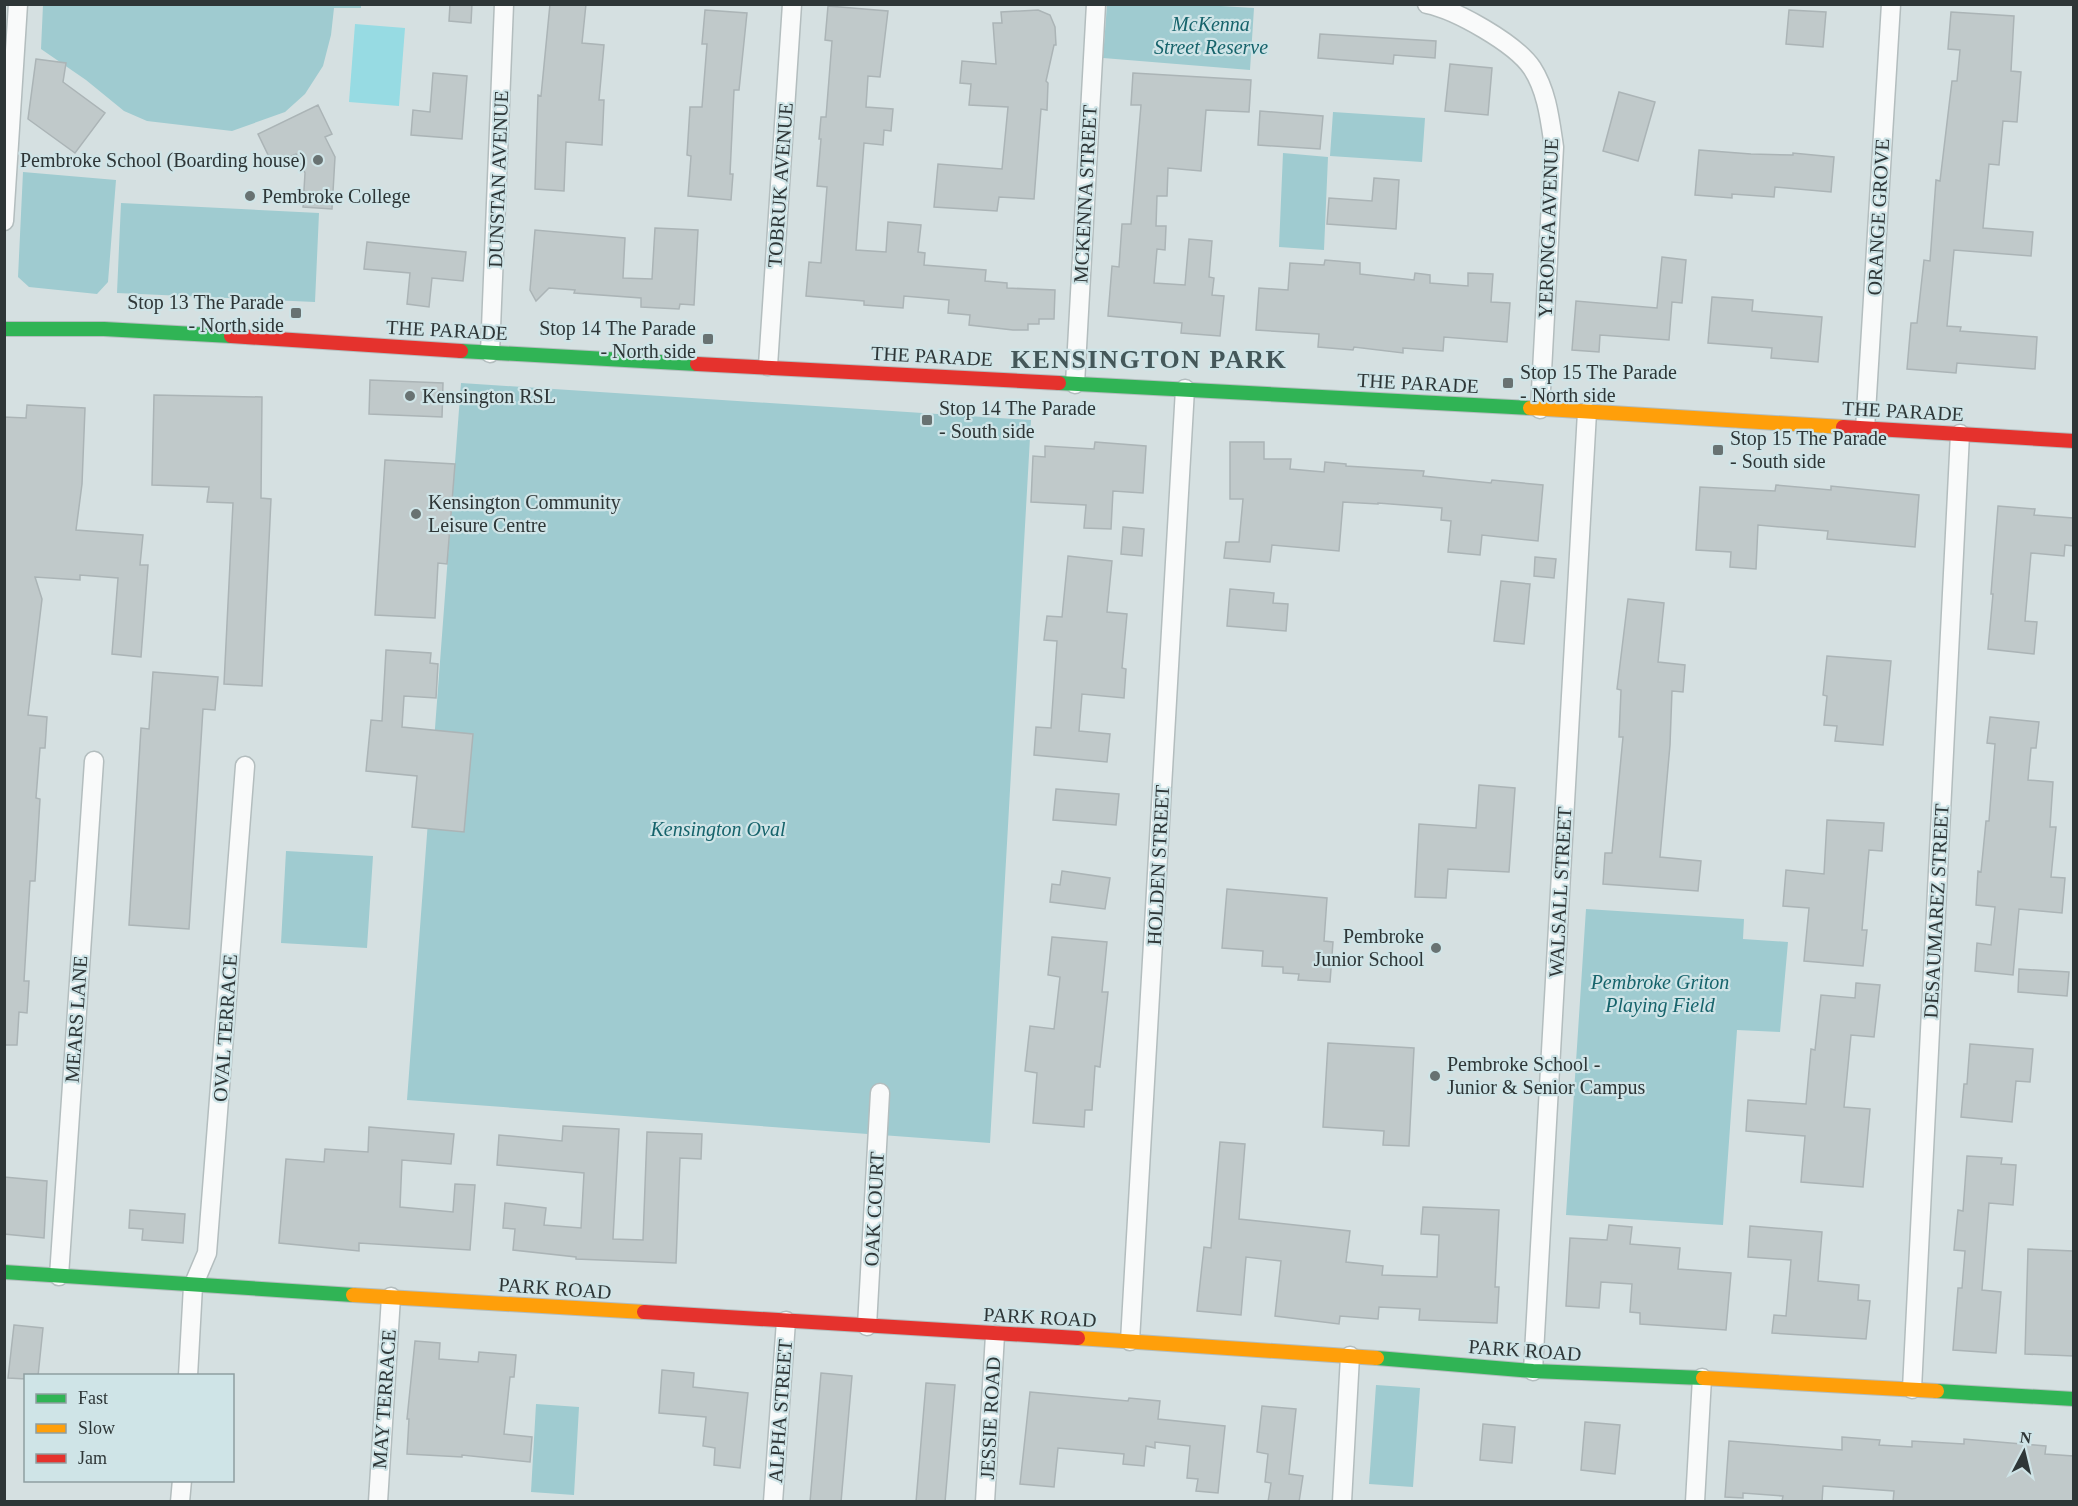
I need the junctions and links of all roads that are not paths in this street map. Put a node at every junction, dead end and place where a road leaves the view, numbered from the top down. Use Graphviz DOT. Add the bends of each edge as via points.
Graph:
graph roads {
  1 [pos="18,4"];
  2 [pos="504,4"];
  3 [pos="792,4"];
  4 [pos="1096,4"];
  5 [pos="1427,4"];
  6 [pos="1891,4"];
  7 [pos="10,33"];
  8 [pos="4,221"];
  9 [pos="4,329"];
  10 [pos="490,353"];
  11 [pos="768,366"];
  12 [pos="1075,384"];
  13 [pos="1185,389"];
  14 [pos="1540,409"];
  15 [pos="1587,412"];
  16 [pos="1865,429"];
  17 [pos="1960,434"];
  18 [pos="2073,441"];
  19 [pos="94,762"];
  20 [pos="244,766"];
  21 [pos="880,1093"];
  22 [pos="4,1272"];
  23 [pos="59,1276"];
  24 [pos="193,1286"];
  25 [pos="391,1297"];
  26 [pos="786,1321"];
  27 [pos="867,1326"];
  28 [pos="995,1335"];
  29 [pos="1130,1341"];
  30 [pos="1350,1356"];
  31 [pos="1533,1371"];
  32 [pos="188,1374"];
  33 [pos="1702,1378"];
  34 [pos="1912,1389"];
  35 [pos="2073,1399"];
  36 [pos="182,1482"];
  37 [pos="180,1502"];
  38 [pos="378,1502"];
  39 [pos="773,1502"];
  40 [pos="985,1502"];
  41 [pos="1342,1502"];
  42 [pos="1695,1502"];
  1 -- 7 [label="street"];
  2 -- 10 [label="street, DUNSTAN AVENUE"];
  3 -- 11 [label="street, TOBRUK AVENUE"];
  4 -- 12 [label="street, MCKENNA STREET"];
  5 -- 14 [label="street, YERONGA AVENUE" via="1502,40 1531,67 1548,105 1554,147"];
  6 -- 16 [label="street, ORANGE GROVE"];
  7 -- 8 [label="street"];
  9 -- 10 [label="street, THE PARADE" via="177,332"];
  10 -- 11 [label="street, THE PARADE"];
  11 -- 12 [label="street, THE PARADE"];
  12 -- 13 [label="street, THE PARADE"];
  13 -- 14 [label="street, THE PARADE"];
  13 -- 29 [label="street, HOLDEN STREET"];
  14 -- 15 [label="street, THE PARADE"];
  15 -- 16 [label="street, THE PARADE"];
  15 -- 31 [label="street, WALSALL STREET"];
  16 -- 17 [label="street, THE PARADE"];
  17 -- 18 [label="street, THE PARADE"];
  17 -- 34 [label="street, DESAUMAREZ STREET"];
  19 -- 23 [label="street, MEARS LANE"];
  20 -- 24 [label="street, OVAL TERRACE" via="207,1253"];
  21 -- 27 [label="street, OAK COURT"];
  22 -- 23 [label="street, PARK ROAD"];
  23 -- 24 [label="street, PARK ROAD"];
  24 -- 25 [label="street, PARK ROAD"];
  24 -- 32 [label="street, OVAL TERRACE"];
  25 -- 26 [label="street, PARK ROAD"];
  25 -- 38 [label="street, MAY TERRACE"];
  26 -- 27 [label="street, PARK ROAD"];
  26 -- 39 [label="street, ALPHA STREET"];
  27 -- 28 [label="street, PARK ROAD"];
  28 -- 29 [label="street, PARK ROAD"];
  28 -- 40 [label="street, JESSIE ROAD"];
  29 -- 30 [label="street, PARK ROAD"];
  30 -- 31 [label="street, PARK ROAD"];
  30 -- 41 [label="street"];
  31 -- 33 [label="street, PARK ROAD"];
  33 -- 34 [label="street, PARK ROAD"];
  33 -- 42 [label="street"];
  34 -- 35 [label="street, PARK ROAD"];
  36 -- 37 [label="street"];
}
